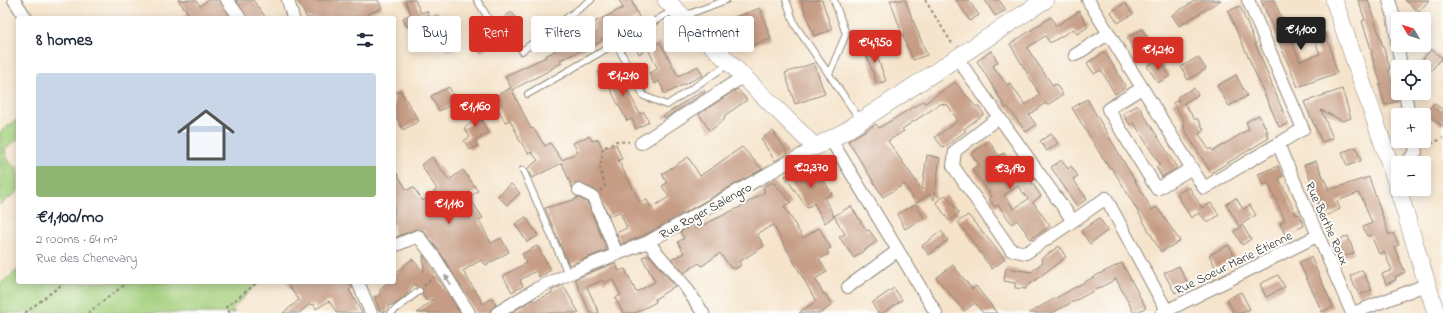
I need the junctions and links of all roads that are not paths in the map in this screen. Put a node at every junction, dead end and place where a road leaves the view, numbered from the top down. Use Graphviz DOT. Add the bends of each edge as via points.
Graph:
graph roads {
  1 [pos="14,0"];
  2 [pos="227,0"];
  3 [pos="288,0"];
  4 [pos="477,0"];
  5 [pos="591,0"];
  6 [pos="726,0"];
  7 [pos="786,0"];
  8 [pos="834,0"];
  9 [pos="1046,0"];
  10 [pos="1088,0"];
  11 [pos="1248,0"];
  12 [pos="1334,0"];
  13 [pos="1389,0"];
  14 [pos="675,8"];
  15 [pos="25,16"];
  16 [pos="239,16"];
  17 [pos="291,16"];
  18 [pos="487,16"];
  19 [pos="656,19"];
  20 [pos="1108,34"];
  21 [pos="523,50"];
  22 [pos="603,51"];
  23 [pos="621,52"];
  24 [pos="1075,55"];
  25 [pos="959,57"];
  26 [pos="1400,60"];
  27 [pos="731,63"];
  28 [pos="829,74"];
  29 [pos="744,76"];
  30 [pos="1142,88"];
  31 [pos="528,94"];
  32 [pos="999,117"];
  33 [pos="861,121"];
  34 [pos="831,140"];
  35 [pos="641,143"];
  36 [pos="1278,144"];
  37 [pos="815,146"];
  38 [pos="1391,164"];
  39 [pos="1192,168"];
  40 [pos="523,170"];
  41 [pos="579,190"];
  42 [pos="1402,196"];
  43 [pos="1073,221"];
  44 [pos="1317,236"];
  45 [pos="648,242"];
  46 [pos="396,245"];
  47 [pos="897,251"];
  48 [pos="616,254"];
  49 [pos="568,274"];
  50 [pos="359,284"];
  51 [pos="1428,284"];
  52 [pos="848,287"];
  53 [pos="419,291"];
  54 [pos="1165,312"];
  55 [pos="371,313"];
  56 [pos="391,313"];
  57 [pos="469,313"];
  58 [pos="498,313"];
  59 [pos="703,313"];
  60 [pos="936,313"];
  61 [pos="1353,313"];
  62 [pos="1436,313"];
  1 -- 15 [label="street"];
  2 -- 16 [label="street"];
  3 -- 17 [label="street"];
  4 -- 18 [label="lane"];
  5 -- 21 [label="lane"];
  6 -- 14 [label="lane"];
  7 -- 28 [label="lane" via="795,25"];
  8 -- 28 [label="lane" via="846,34"];
  9 -- 25 [label="street, Rue Roger Salengro"];
  10 -- 20 [label="street"];
  11 -- 36 [label="street" via="1303,129"];
  12 -- 38 [label="street"];
  13 -- 26 [label="street"];
  14 -- 19 [label="lane"];
  14 -- 27 [label="street"];
  20 -- 24 [label="street"];
  20 -- 30 [label="street"];
  22 -- 31 [label="lane"];
  23 -- 27 [label="lane" via="644,96 667,105"];
  25 -- 32 [label="street"];
  25 -- 33 [label="street, Rue Roger Salengro"];
  27 -- 29 [label="street"];
  28 -- 33 [label="lane"];
  29 -- 35 [label="street"];
  29 -- 37 [label="street"];
  30 -- 39 [label="street"];
  30 -- 39 [label="street" via="1108,109 1157,190"];
  32 -- 43 [label="street"];
  32 -- 43 [label="street" via="955,151 953,166 1011,250 1026,253"];
  33 -- 34 [label="street, Rue Roger Salengro"];
  34 -- 37 [label="street, Rue Roger Salengro"];
  34 -- 47 [label="street"];
  36 -- 39 [label="street" via="1204,188"];
  36 -- 44 [label="street, Rue Berthe Roux"];
  37 -- 45 [label="street, Rue Roger Salengro"];
  40 -- 49 [label="lane"];
  41 -- 48 [label="street" via="593,197"];
  42 -- 51 [label="street"];
  43 -- 54 [label="street" via="1106,198"];
  44 -- 54 [label="street, Rue Soeur Marie Étienne"];
  44 -- 61 [label="street, Rue Berthe Roux"];
  45 -- 48 [label="street, Rue Roger Salengro"];
  45 -- 59 [label="street" via="685,286"];
  57 -- 46 [label="street, one-way" via="435,258 418,236"];
  47 -- 52 [label="street"];
  47 -- 60 [label="street"];
  48 -- 49 [label="street, Rue Roger Salengro"];
  49 -- 58 [label="street, Rue Roger Salengro" via="536,289"];
  50 -- 55 [label="street"];
  51 -- 61 [label="street"];
  51 -- 62 [label="street"];
  53 -- 56 [label="lane"];
}
